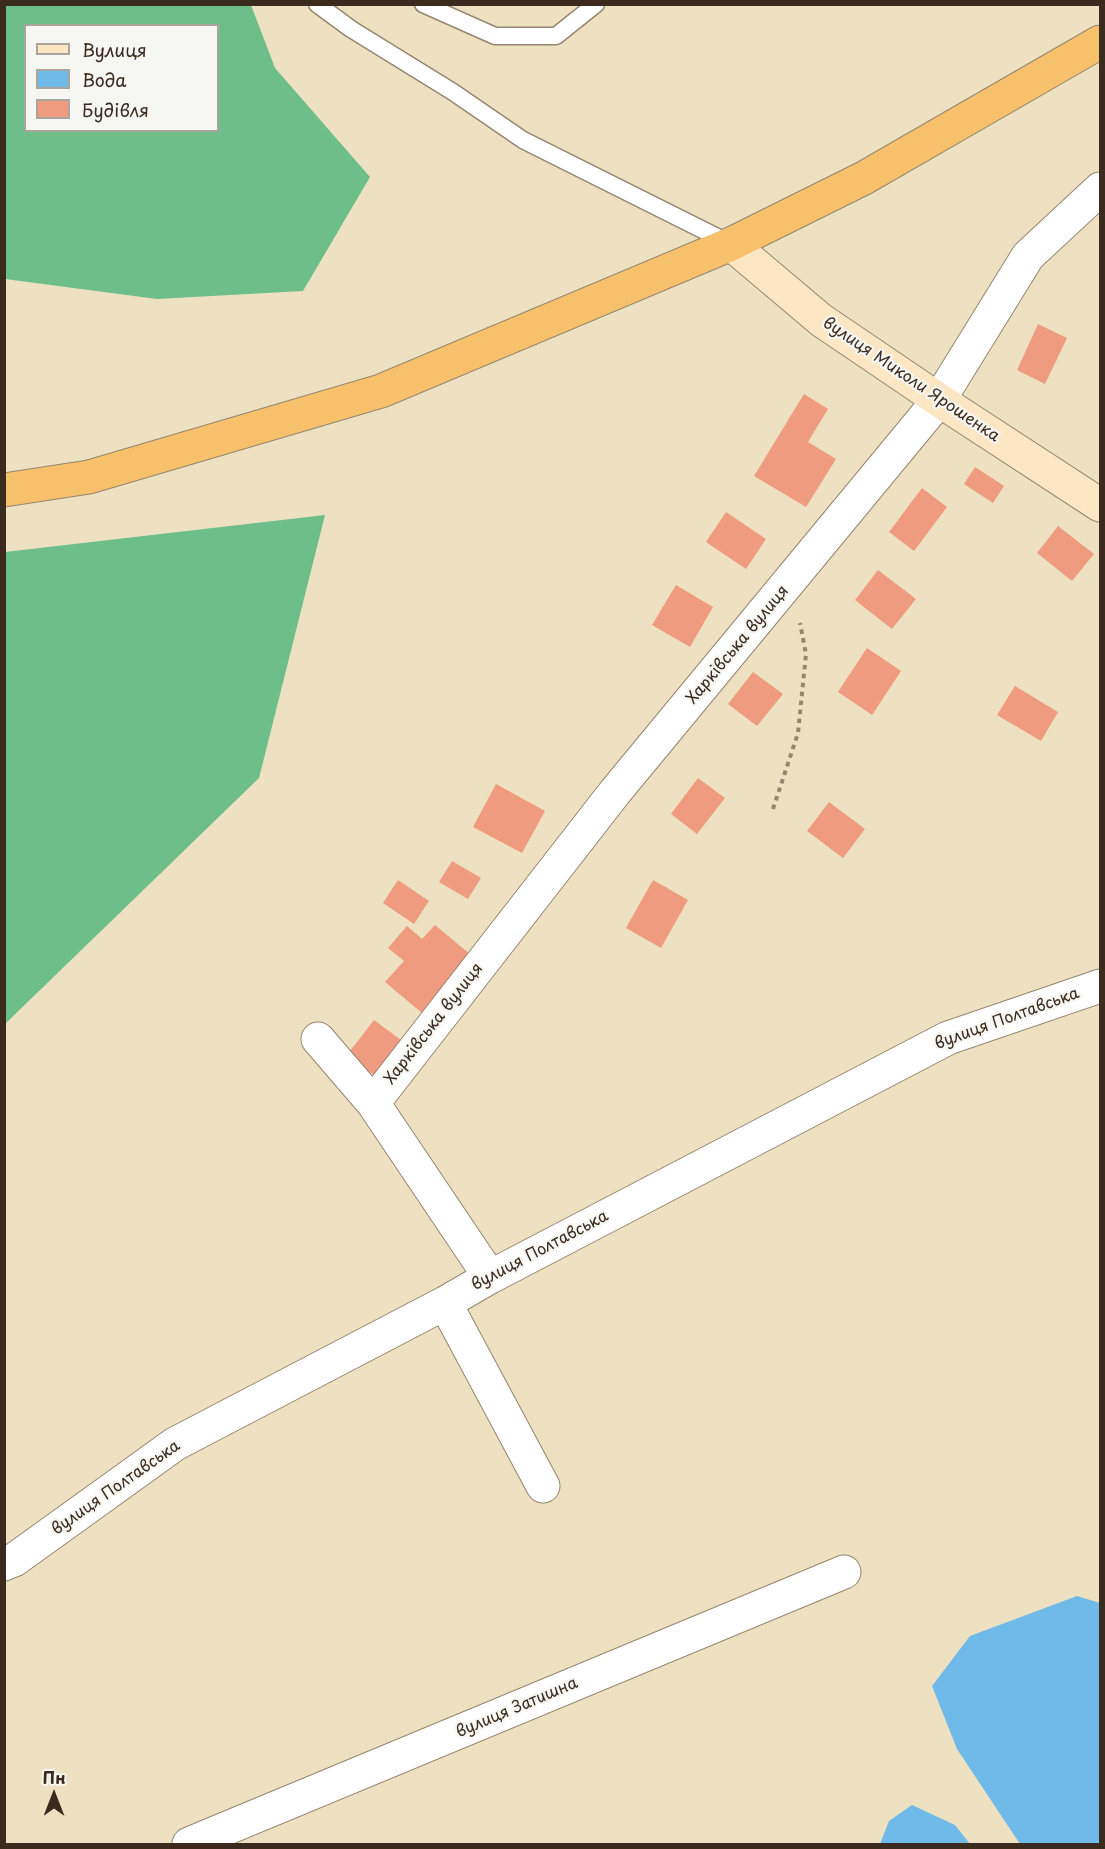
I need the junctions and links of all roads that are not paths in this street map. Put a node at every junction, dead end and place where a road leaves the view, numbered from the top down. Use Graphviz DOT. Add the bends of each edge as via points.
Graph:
graph roads {
  1 [pos="317,4"];
  2 [pos="423,4"];
  3 [pos="596,4"];
  4 [pos="1101,42"];
  5 [pos="1101,189"];
  6 [pos="731,244"];
  7 [pos="939,400"];
  8 [pos="4,490"];
  9 [pos="1101,505"];
  10 [pos="1101,986"];
  11 [pos="318,1039"];
  12 [pos="373,1103"];
  13 [pos="490,1277"];
  14 [pos="445,1303"];
  15 [pos="543,1486"];
  16 [pos="4,1564"];
  17 [pos="844,1572"];
  18 [pos="189,1845"];
  1 -- 6 [label="lane" via="523,140"];
  2 -- 3 [label="lane" via="495,36 556,36"];
  4 -- 6 [label="highway" via="864,178"];
  5 -- 7 [label="street, Харківська вулиця" via="1028,256"];
  6 -- 7 [label="street, вулиця Миколи Ярошенка" via="821,320"];
  6 -- 8 [label="highway" via="381,391 89,477"];
  7 -- 9 [label="street, вулиця Миколи Ярошенка"];
  7 -- 12 [label="street, Харківська вулиця" via="615,792"];
  10 -- 13 [label="street, вулиця Полтавська" via="948,1038"];
  11 -- 12 [label="street, Харківська вулиця"];
  12 -- 13 [label="street, Харківська вулиця"];
  13 -- 14 [label="street, вулиця Полтавська"];
  14 -- 15 [label="street"];
  14 -- 16 [label="street, вулиця Полтавська" via="175,1444"];
  17 -- 18 [label="street, вулиця Затишна"];
}
